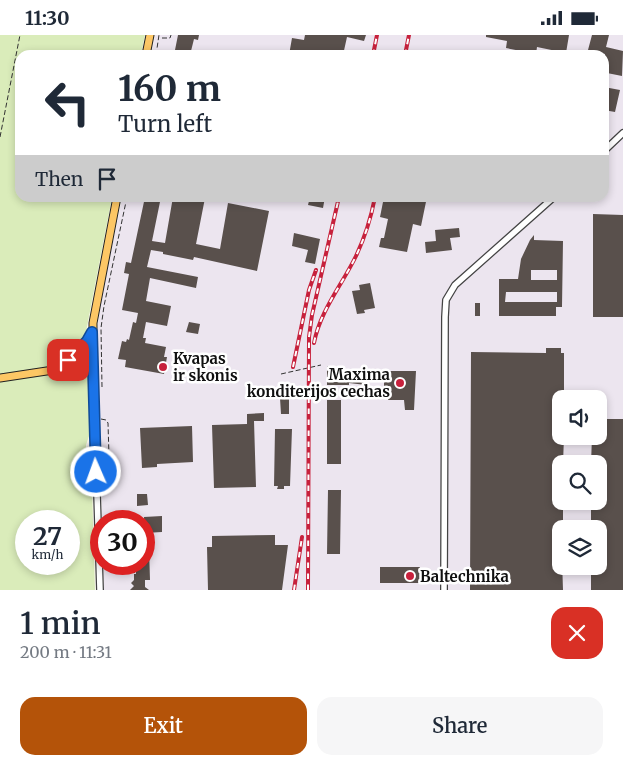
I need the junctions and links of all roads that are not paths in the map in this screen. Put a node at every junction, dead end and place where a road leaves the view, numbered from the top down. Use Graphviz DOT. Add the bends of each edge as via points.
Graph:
graph roads {
  1 [pos="150,35"];
  2 [pos="147,50"];
  3 [pos="623,133"];
  4 [pos="609,146"];
  5 [pos="117,202"];
  6 [pos="548,202"];
  7 [pos="92,332"];
  8 [pos="93,365"];
  9 [pos="57,369"];
  10 [pos="0,379"];
  11 [pos="100,590"];
  12 [pos="444,590"];
  1 -- 2 [label="main road"];
  3 -- 4 [label="street"];
  5 -- 7 [label="main road"];
  6 -- 12 [label="street" via="455,285 446,299"];
  7 -- 8 [label="main road"];
  7 -- 9 [label="main road"];
  8 -- 9 [label="main road"];
  8 -- 11 [label="street"];
  9 -- 10 [label="main road"];
}
